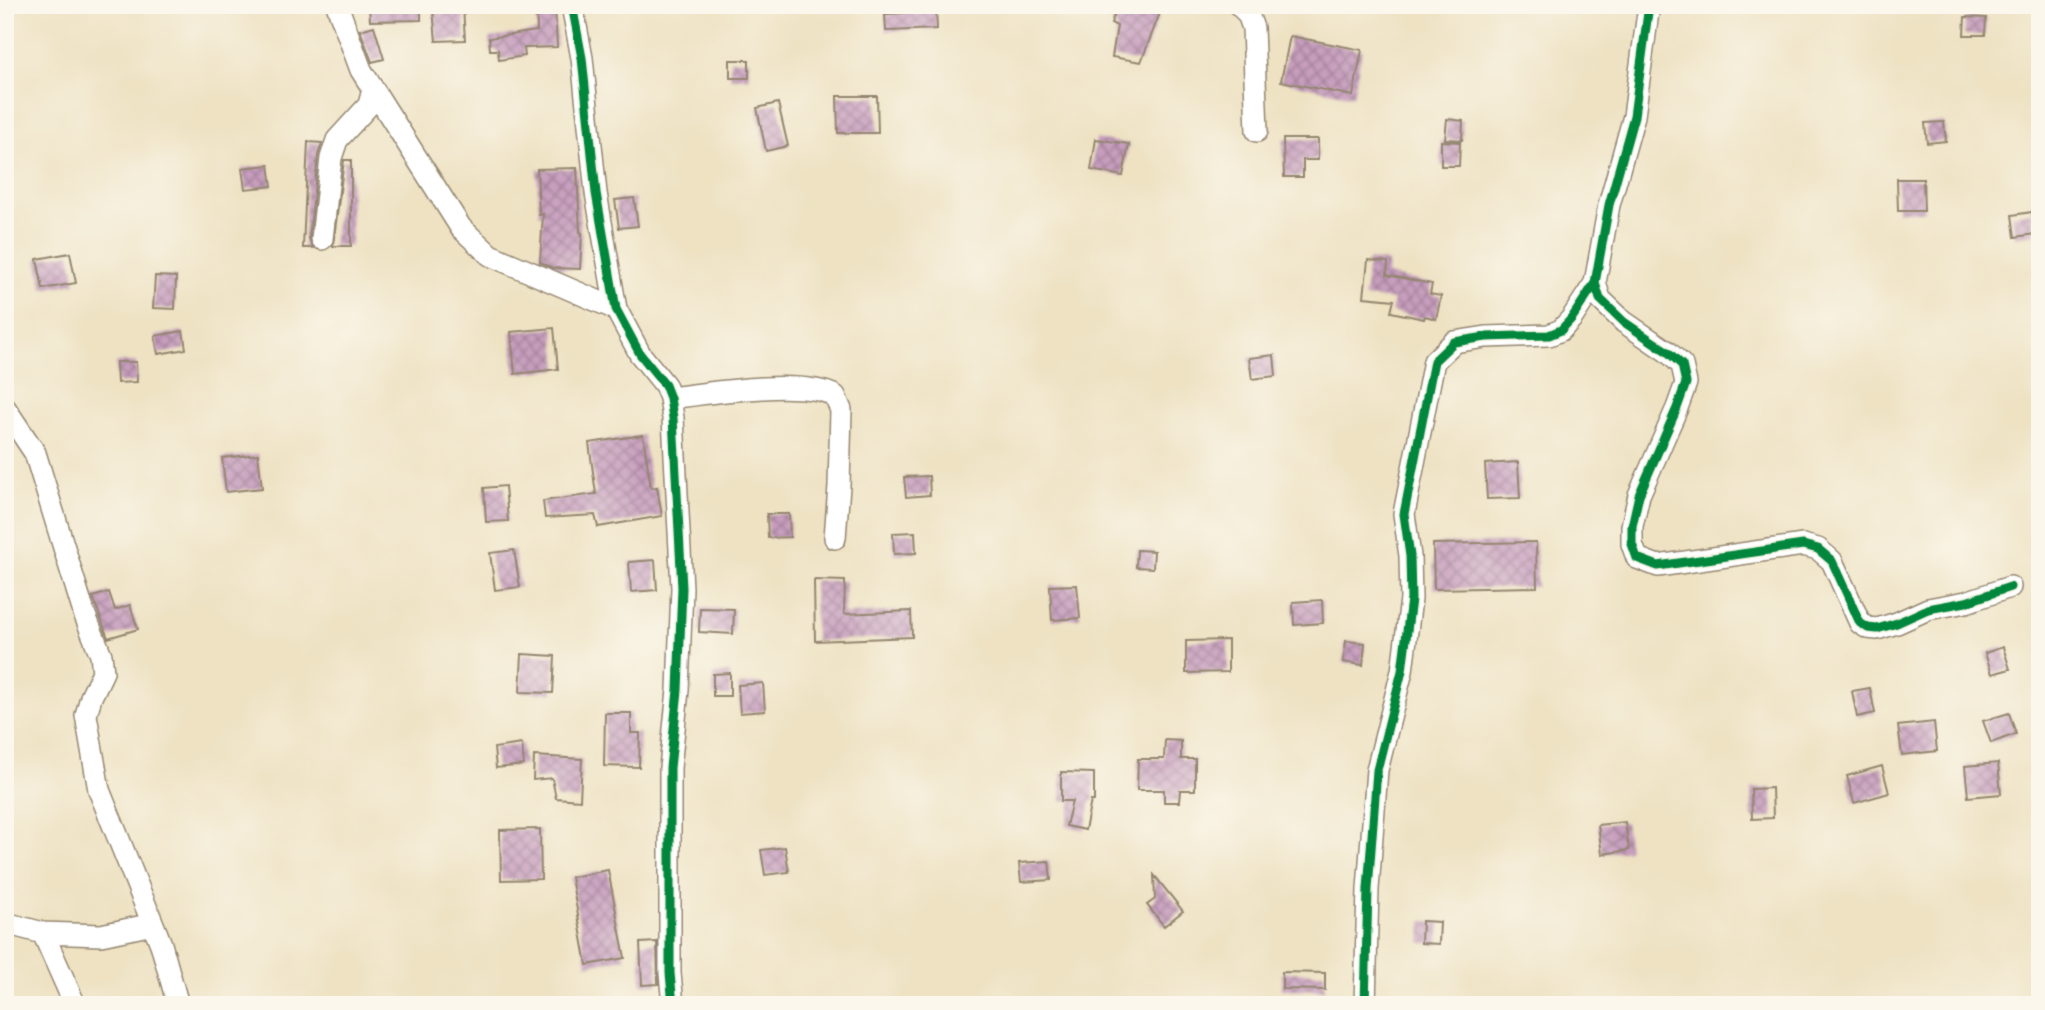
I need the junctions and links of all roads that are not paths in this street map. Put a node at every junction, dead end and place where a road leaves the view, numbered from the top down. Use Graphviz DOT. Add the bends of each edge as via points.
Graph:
graph roads {
  1 [pos="337,5"];
  2 [pos="572,5"];
  3 [pos="1239,5"];
  4 [pos="1649,5"];
  5 [pos="373,89"];
  6 [pos="1257,131"];
  7 [pos="323,239"];
  8 [pos="1595,283"];
  9 [pos="615,309"];
  10 [pos="670,398"];
  11 [pos="5,408"];
  12 [pos="835,538"];
  13 [pos="2010,587"];
  14 [pos="5,923"];
  15 [pos="153,924"];
  16 [pos="43,933"];
  17 [pos="75,1005"];
  18 [pos="178,1005"];
  19 [pos="673,1005"];
  20 [pos="1365,1005"];
  1 -- 5 [label="street" via="361,70"];
  2 -- 9 [label="street"];
  3 -- 6 [label="street" via="1253,28"];
  4 -- 8 [label="street" via="1634,116 1609,205"];
  5 -- 7 [label="street" via="369,106 337,140 331,158"];
  5 -- 9 [label="street" via="461,228 490,255"];
  8 -- 13 [label="street" via="1600,299 1624,322 1682,365 1686,383 1639,495 1632,526 1637,558 1658,566 1803,545 1818,549 1832,561 1860,623 1877,629 1928,608 1966,602"];
  8 -- 20 [label="street" via="1561,330 1549,335 1454,342 1434,361 1404,514 1411,599 1402,671 1377,770"];
  9 -- 10 [label="street"];
  10 -- 12 [label="street" via="817,388 835,396 841,411"];
  10 -- 19 [label="street" via="682,588 670,768"];
  11 -- 15 [label="street" via="36,453 84,613 101,654 103,672 86,715 99,790"];
  14 -- 16 [label="street"];
  15 -- 16 [label="street" via="101,935"];
  15 -- 18 [label="street"];
  16 -- 17 [label="street"];
}
